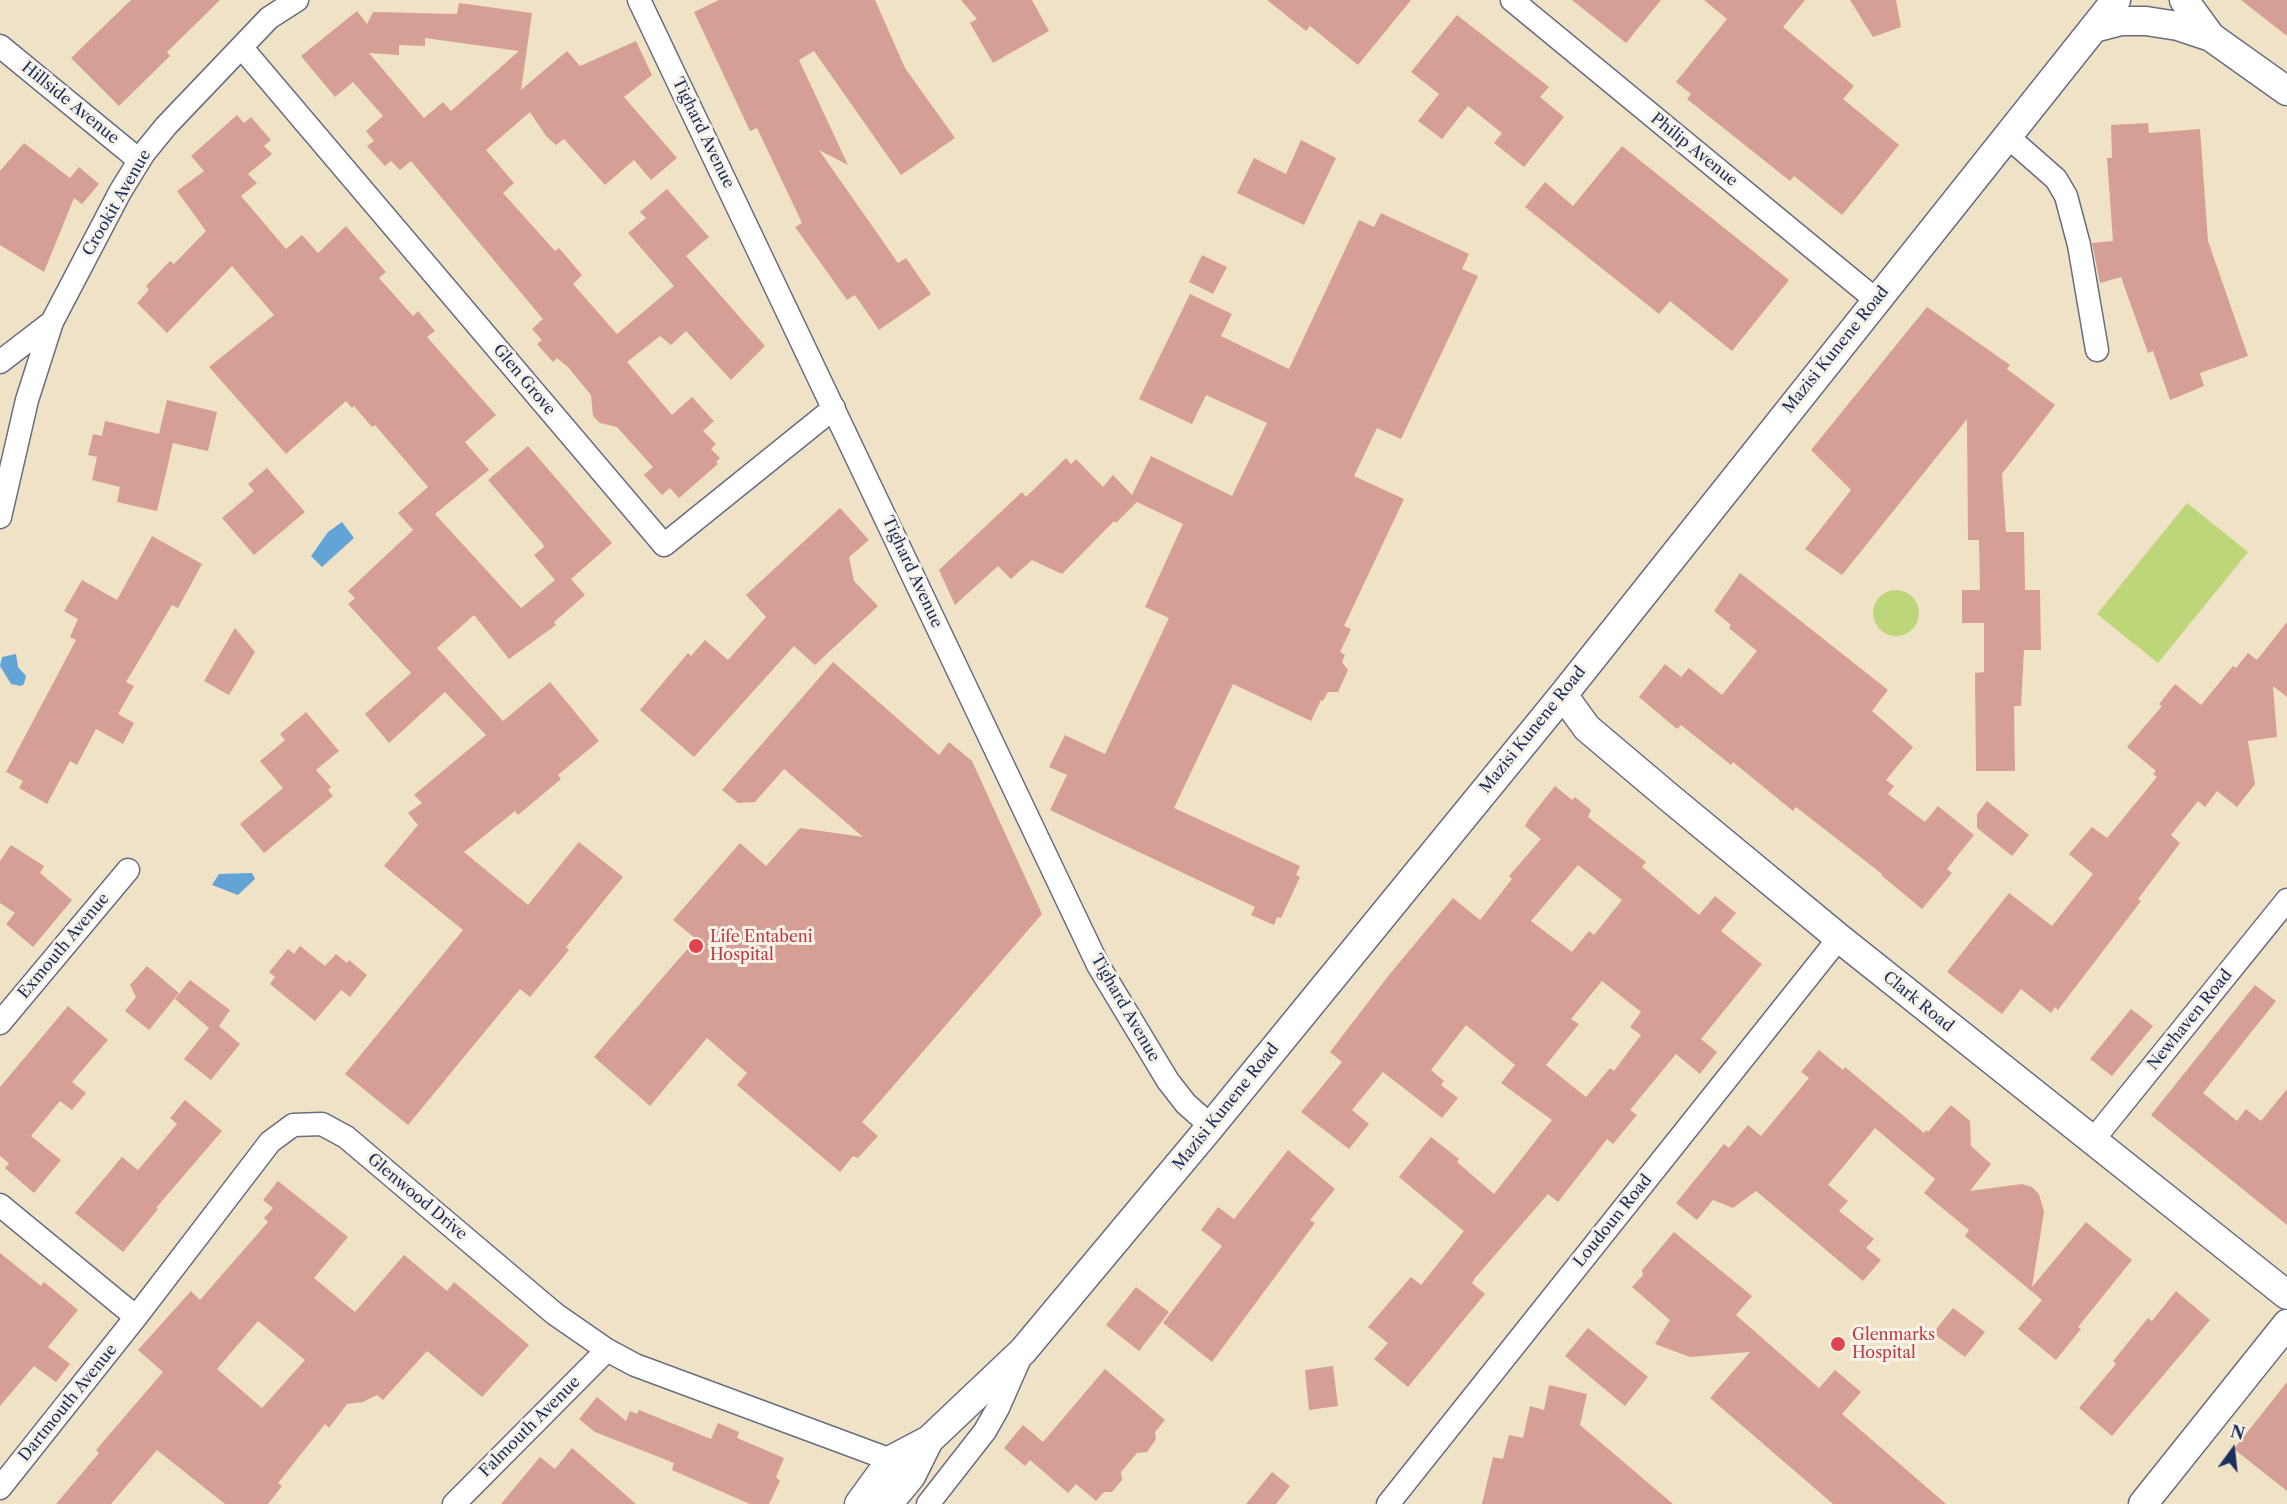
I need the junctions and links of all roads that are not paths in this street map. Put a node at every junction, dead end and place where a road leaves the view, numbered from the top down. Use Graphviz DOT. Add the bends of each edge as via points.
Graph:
graph roads {
  1 [pos="297,0"];
  2 [pos="639,0"];
  3 [pos="1512,0"];
  4 [pos="2116,0"];
  5 [pos="2184,0"];
  6 [pos="2094,28"];
  7 [pos="2211,37"];
  8 [pos="0,46"];
  9 [pos="242,48"];
  10 [pos="2287,91"];
  11 [pos="2007,136"];
  12 [pos="140,160"];
  13 [pos="1876,300"];
  14 [pos="52,322"];
  15 [pos="2097,350"];
  16 [pos="0,362"];
  17 [pos="834,408"];
  18 [pos="0,517"];
  19 [pos="1563,694"];
  20 [pos="128,870"];
  21 [pos="2287,900"];
  22 [pos="1839,938"];
  23 [pos="0,1023"];
  24 [pos="1211,1126"];
  25 [pos="2093,1140"];
  26 [pos="0,1205"];
  27 [pos="2287,1295"];
  28 [pos="136,1317"];
  29 [pos="2287,1324"];
  30 [pos="606,1350"];
  31 [pos="1023,1351"];
  32 [pos="901,1468"];
  33 [pos="0,1488"];
  34 [pos="454,1504"];
  35 [pos="859,1504"];
  36 [pos="888,1504"];
  37 [pos="928,1504"];
  38 [pos="1388,1504"];
  39 [pos="2143,1504"];
  1 -- 9 [label="street, Crookit Avenue" via="269,18"];
  2 -- 17 [label="street, Tighard Avenue"];
  3 -- 13 [label="street, Philip Avenue"];
  4 -- 6 [label="street, Mazisi Kunene Road"];
  5 -- 7 [label="street"];
  6 -- 7 [label="street" via="2121,21 2146,21"];
  6 -- 11 [label="street, Mazisi Kunene Road"];
  7 -- 10 [label="street"];
  8 -- 12 [label="street, Hillside Avenue"];
  9 -- 12 [label="street, Crookit Avenue" via="166,126"];
  9 -- 17 [label="street, Glen Grove" via="664,545"];
  11 -- 13 [label="street, Mazisi Kunene Road"];
  11 -- 15 [label="street" via="2056,179 2066,196 2079,245"];
  12 -- 14 [label="street, Crookit Avenue"];
  13 -- 19 [label="street, Mazisi Kunene Road"];
  14 -- 16 [label="street, Crookit Avenue"];
  14 -- 18 [label="street" via="27,400"];
  17 -- 24 [label="street, Tighard Avenue" via="1098,965 1168,1081"];
  19 -- 22 [label="street, Clark Road" via="1587,728"];
  19 -- 24 [label="street, Mazisi Kunene Road"];
  20 -- 23 [label="street, Exmouth Avenue"];
  21 -- 25 [label="street, Newhaven Road"];
  22 -- 25 [label="street, Clark Road"];
  22 -- 38 [label="street, Loudoun Road"];
  24 -- 31 [label="street, Mazisi Kunene Road"];
  25 -- 27 [label="street, Clark Road"];
  26 -- 28 [label="street"];
  28 -- 30 [label="street, Glenwood Drive" via="270,1142 293,1125 322,1124 346,1137 555,1314"];
  28 -- 33 [label="street, Dartmouth Avenue"];
  29 -- 39 [label="street"];
  30 -- 32 [label="street, Glenwood Drive" via="635,1365"];
  30 -- 34 [label="street, Falmouth Avenue"];
  31 -- 32 [label="street, Mazisi Kunene Road"];
  31 -- 37 [label="street" via="985,1431"];
  32 -- 35 [label="street, Mazisi Kunene Road"];
  32 -- 36 [label="street, Mazisi Kunene Road"];
}
